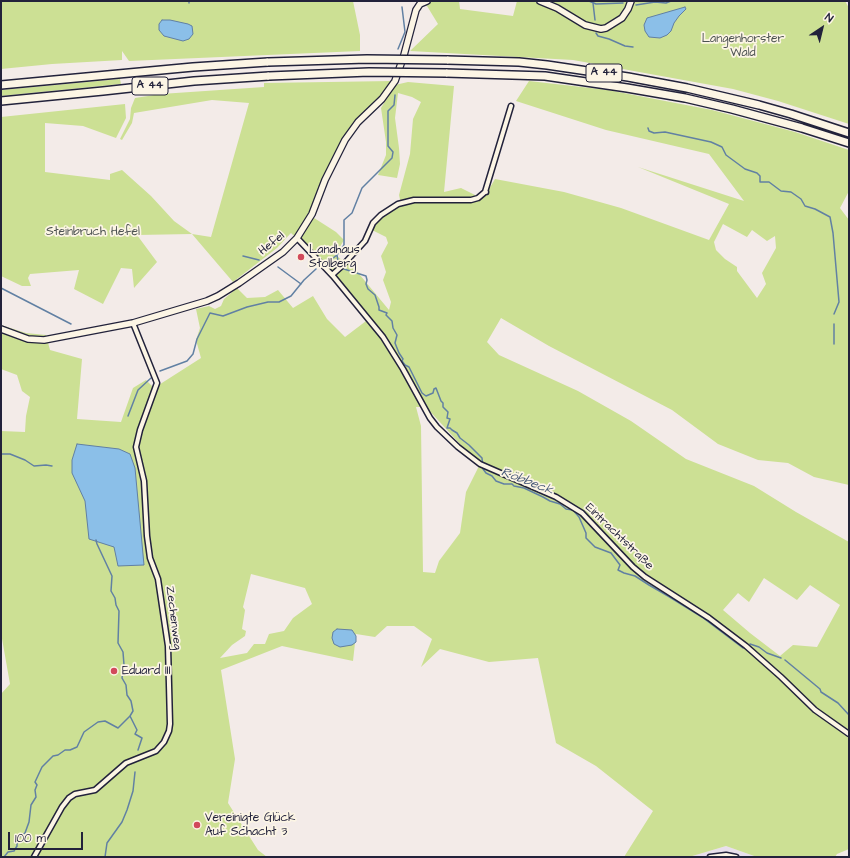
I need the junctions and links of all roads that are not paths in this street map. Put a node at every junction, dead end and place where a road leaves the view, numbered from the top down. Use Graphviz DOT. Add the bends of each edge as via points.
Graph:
graph roads {
  1 [pos="428,1"];
  2 [pos="540,1"];
  3 [pos="631,1"];
  4 [pos="420,3"];
  5 [pos="1,85"];
  6 [pos="1,101"];
  7 [pos="511,106"];
  8 [pos="849,133"];
  9 [pos="849,143"];
  10 [pos="297,238"];
  11 [pos="332,275"];
  12 [pos="133,323"];
  13 [pos="1,329"];
  14 [pos="849,734"];
  15 [pos="34,857"];
  16 [pos="710,857"];
  17 [pos="736,857"];
  1 -- 4 [label="main road, Hefel"];
  2 -- 3 [label="main road" via="585,25 601,29 622,18"];
  4 -- 10 [label="main road, Hefel" via="395,81 345,140 312,214"];
  5 -- 8 [label="highway, A 44, bridge" via="268,62 367,59 498,62 547,65 687,88 759,105"];
  6 -- 9 [label="highway, A 44, bridge" via="269,76 369,72 546,76 685,98 802,128"];
  7 -- 11 [label="street" via="486,192 471,200 414,200 398,204 373,223 366,241"];
  10 -- 11 [label="street, Eintrachtstraße"];
  10 -- 12 [label="main road, Hefel" via="283,252 218,296"];
  11 -- 14 [label="street, Eintrachtstraße" via="383,337 430,418 458,448 480,464 556,498 582,513 638,571 709,618 781,677 815,710"];
  12 -- 13 [label="main road, Hefel" via="44,340 28,339"];
  12 -- 15 [label="street, Zechenweg" via="157,383 136,448 144,481 150,558 158,578 168,646 169,731 156,751 126,763 95,790 75,794 69,798"];
  16 -- 17 [label="street"];
}
